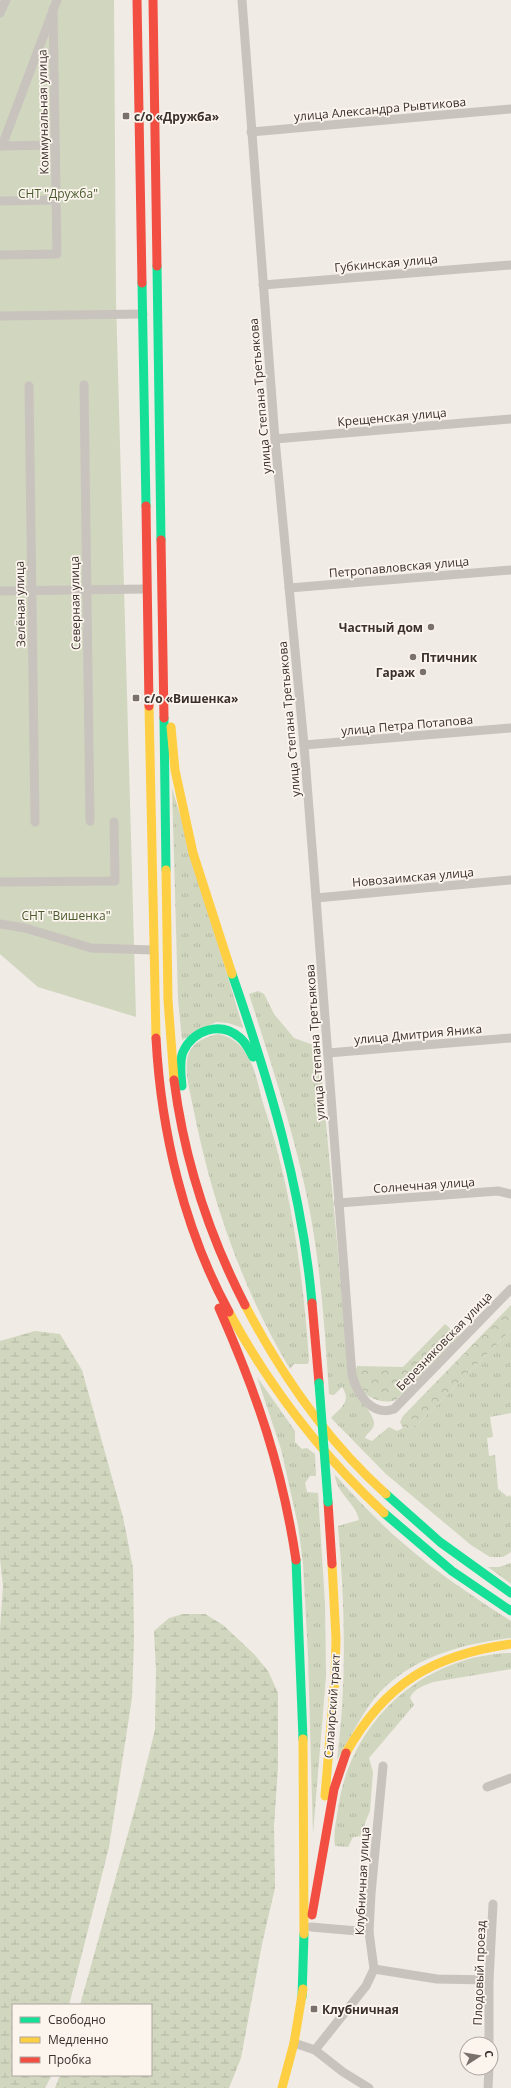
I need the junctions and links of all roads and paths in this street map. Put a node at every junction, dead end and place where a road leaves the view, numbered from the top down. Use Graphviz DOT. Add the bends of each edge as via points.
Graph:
graph roads {
  1 [pos="6,0"];
  2 [pos="57,0"];
  3 [pos="137,0"];
  4 [pos="153,0"];
  5 [pos="242,0"];
  6 [pos="53,9"];
  7 [pos="0,13"];
  8 [pos="511,109"];
  9 [pos="251,132"];
  10 [pos="1,146"];
  11 [pos="55,146"];
  12 [pos="56,200"];
  13 [pos="0,201"];
  14 [pos="142,253"];
  15 [pos="158,253"];
  16 [pos="0,255"];
  17 [pos="511,265"];
  18 [pos="263,285"];
  19 [pos="143,314"];
  20 [pos="0,316"];
  21 [pos="84,385"];
  22 [pos="29,386"];
  23 [pos="511,419"];
  24 [pos="275,439"];
  25 [pos="160,547"];
  26 [pos="511,570"];
  27 [pos="289,588"];
  28 [pos="146,589"];
  29 [pos="87,590"];
  30 [pos="0,591"];
  31 [pos="32,591"];
  32 [pos="511,728"];
  33 [pos="304,746"];
  34 [pos="90,821"];
  35 [pos="35,822"];
  36 [pos="114,822"];
  37 [pos="511,880"];
  38 [pos="0,882"];
  39 [pos="316,898"];
  40 [pos="0,924"];
  41 [pos="153,950"];
  42 [pos="511,1038"];
  43 [pos="328,1053"];
  44 [pos="165,1121"];
  45 [pos="284,1143"];
  46 [pos="511,1194"];
  47 [pos="338,1203"];
  48 [pos="511,1289"];
  49 [pos="236,1291"];
  50 [pos="394,1409"];
  51 [pos="511,1593"];
  52 [pos="511,1611"];
  53 [pos="511,1644"];
  54 [pos="383,1766"];
  55 [pos="511,1778"];
  56 [pos="487,1787"];
  57 [pos="493,1904"];
  58 [pos="313,1910"];
  59 [pos="311,1927"];
  60 [pos="369,1932"];
  61 [pos="374,1969"];
  62 [pos="489,1980"];
  63 [pos="302,1997"];
  64 [pos="489,2036"];
  65 [pos="294,2043"];
  66 [pos="315,2050"];
  67 [pos="488,2076"];
  68 [pos="282,2088"];
  69 [pos="369,2088"];
  70 [pos="488,2088"];
  1 -- 7 [label="street"];
  2 -- 6 [label="street"];
  3 -- 14 [label="main road"];
  4 -- 15 [label="main road"];
  5 -- 9 [label="street, улица Степана Третьякова"];
  6 -- 10 [label="street"];
  6 -- 11 [label="street, Коммунальная улица"];
  8 -- 9 [label="street, улица Александра Рывтикова"];
  9 -- 18 [label="street, улица Степана Третьякова"];
  10 -- 11 [label="street"];
  11 -- 12 [label="street, Коммунальная улица"];
  12 -- 13 [label="street"];
  12 -- 16 [label="street, Коммунальная улица" via="57,254"];
  14 -- 15 [label="main road"];
  14 -- 19 [label="main road"];
  15 -- 25 [label="main road"];
  17 -- 18 [label="street, Губкинская улица"];
  18 -- 24 [label="street, улица Степана Третьякова"];
  19 -- 20 [label="street"];
  19 -- 28 [label="main road"];
  21 -- 29 [label="street, Северная улица"];
  22 -- 31 [label="street, Зелёная улица"];
  23 -- 24 [label="street, Крещенская улица"];
  24 -- 27 [label="street, улица Степана Третьякова"];
  25 -- 45 [label="main road" via="169,655 171,738 179,796 205,897 258,1051"];
  25 -- 49 [label="main road" via="167,949 172,1061 180,1118 192,1171 218,1248"];
  26 -- 27 [label="street, Петропавловская улица"];
  27 -- 33 [label="street, улица Степана Третьякова"];
  28 -- 29 [label="street"];
  28 -- 41 [label="main road"];
  29 -- 31 [label="street"];
  29 -- 34 [label="street, Северная улица"];
  30 -- 31 [label="street"];
  31 -- 35 [label="street, Зелёная улица"];
  32 -- 33 [label="street, улица Петра Потапова"];
  33 -- 39 [label="street, улица Степана Третьякова"];
  36 -- 38 [label="street" via="115,881"];
  37 -- 39 [label="street, Новозаимская улица"];
  39 -- 43 [label="street, улица Степана Третьякова"];
  40 -- 41 [label="street" via="25,928 91,948"];
  41 -- 44 [label="main road" via="157,1063"];
  42 -- 43 [label="street, улица Дмитрия Яника"];
  43 -- 47 [label="street, улица Степана Третьякова"];
  44 -- 52 [label="main road" via="177,1174 212,1275 247,1344 286,1405 332,1460 400,1527 450,1569"];
  44 -- 63 [label="main road" via="181,1208 197,1258 254,1387 265,1419 290,1525 299,1606 304,1756 306,1899"];
  45 -- 49 [label="main road" via="251,1050 246,1043 233,1032 220,1028 206,1030 193,1038 184,1052 181,1065 187,1118 199,1169"];
  45 -- 58 [label="main road, Салаирский тракт, bridge" via="305,1244 319,1383 335,1600 335,1677"];
  46 -- 47 [label="street, Солнечная улица" via="498,1191"];
  47 -- 50 [label="street, улица Степана Третьякова" via="353,1380 360,1394 374,1409"];
  48 -- 50 [label="street, Березняковская улица"];
  49 -- 51 [label="main road" via="278,1366 342,1448 388,1496 430,1534"];
  53 -- 58 [label="main road" via="471,1650 431,1664 392,1690 367,1717 349,1747 335,1783"];
  54 -- 60 [label="street, Клубничная улица" via="374,1848"];
  55 -- 56 [label="street"];
  57 -- 62 [label="street, Плодовый проезд"];
  58 -- 59 [label="main road"];
  59 -- 60 [label="street"];
  59 -- 63 [label="main road"];
  60 -- 61 [label="street, Клубничная улица"];
  61 -- 62 [label="street" via="437,1979"];
  61 -- 66 [label="street" via="366,1986"];
  62 -- 64 [label="street, Плодовый проезд"];
  63 -- 65 [label="main road"];
  65 -- 66 [label="street"];
  65 -- 68 [label="main road"];
  66 -- 69 [label="street"];
  67 -- 70 [label="street"];
}
